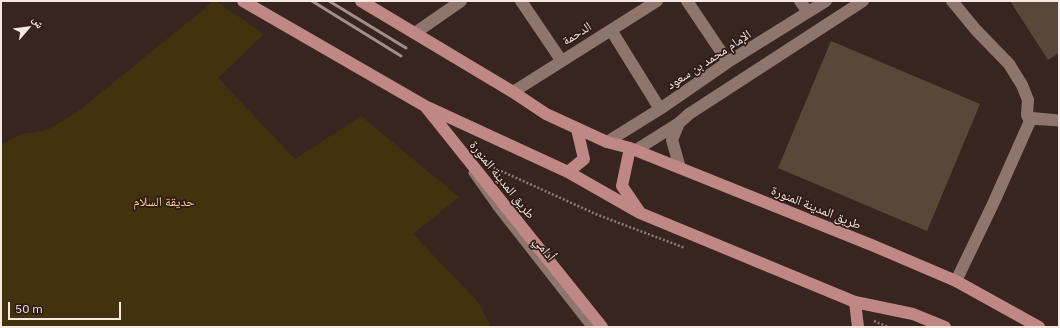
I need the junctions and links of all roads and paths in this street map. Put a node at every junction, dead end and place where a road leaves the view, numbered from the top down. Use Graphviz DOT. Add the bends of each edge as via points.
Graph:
graph roads {
  1 [pos="242,1"];
  2 [pos="361,1"];
  3 [pos="461,1"];
  4 [pos="521,1"];
  5 [pos="688,1"];
  6 [pos="800,1"];
  7 [pos="826,1"];
  8 [pos="863,1"];
  9 [pos="952,1"];
  10 [pos="650,3"];
  11 [pos="808,12"];
  12 [pos="610,30"];
  13 [pos="414,33"];
  14 [pos="561,60"];
  15 [pos="728,62"];
  16 [pos="513,92"];
  17 [pos="425,106"];
  18 [pos="660,109"];
  19 [pos="1029,118"];
  20 [pos="1059,118"];
  21 [pos="679,123"];
  22 [pos="1059,123"];
  23 [pos="577,129"];
  24 [pos="607,142"];
  25 [pos="633,149"];
  26 [pos="680,168"];
  27 [pos="568,172"];
  28 [pos="640,213"];
  29 [pos="956,281"];
  30 [pos="855,302"];
  31 [pos="590,327"];
  32 [pos="602,327"];
  33 [pos="858,327"];
  34 [pos="944,327"];
  35 [pos="1039,327"];
  1 -- 17 [label="main road, طريق المدينة المنورة"];
  2 -- 13 [label="main road, طريق المدينة المنورة"];
  3 -- 13 [label="street"];
  4 -- 14 [label="street"];
  5 -- 15 [label="street"];
  6 -- 11 [label="street"];
  7 -- 11 [label="street, الإمام محمد بن سعود"];
  8 -- 21 [label="street"];
  9 -- 19 [label="street" via="1009,64 1028,100"];
  10 -- 12 [label="street, الدحمة"];
  11 -- 15 [label="street, الإمام محمد بن سعود"];
  12 -- 14 [label="street, الدحمة"];
  12 -- 18 [label="street"];
  13 -- 16 [label="main road, طريق المدينة المنورة"];
  14 -- 16 [label="street, الدحمة"];
  15 -- 18 [label="street, الإمام محمد بن سعود"];
  16 -- 23 [label="main road, طريق المدينة المنورة" via="546,114"];
  17 -- 27 [label="main road, طريق المدينة المنورة"];
  17 -- 31 [label="lane, أدامي" via="496,207"];
  17 -- 32 [label="main road, طريق المدينة المنورة"];
  18 -- 24 [label="street, الإمام محمد بن سعود"];
  19 -- 20 [label="lane"];
  19 -- 22 [label="lane"];
  19 -- 29 [label="street" via="993,204"];
  21 -- 25 [label="street"];
  21 -- 26 [label="street" via="672,140"];
  23 -- 24 [label="main road, طريق المدينة المنورة"];
  23 -- 27 [label="main road" via="584,158"];
  24 -- 25 [label="main road, طريق المدينة المنورة"];
  25 -- 26 [label="main road, طريق المدينة المنورة"];
  25 -- 28 [label="main road" via="622,186"];
  26 -- 29 [label="main road, طريق المدينة المنورة"];
  27 -- 28 [label="main road, طريق المدينة المنورة"];
  28 -- 30 [label="main road, طريق المدينة المنورة"];
  29 -- 35 [label="main road, طريق المدينة المنورة"];
  30 -- 33 [label="main road"];
  30 -- 34 [label="main road, طريق المدينة المنورة" via="912,314"];
}
